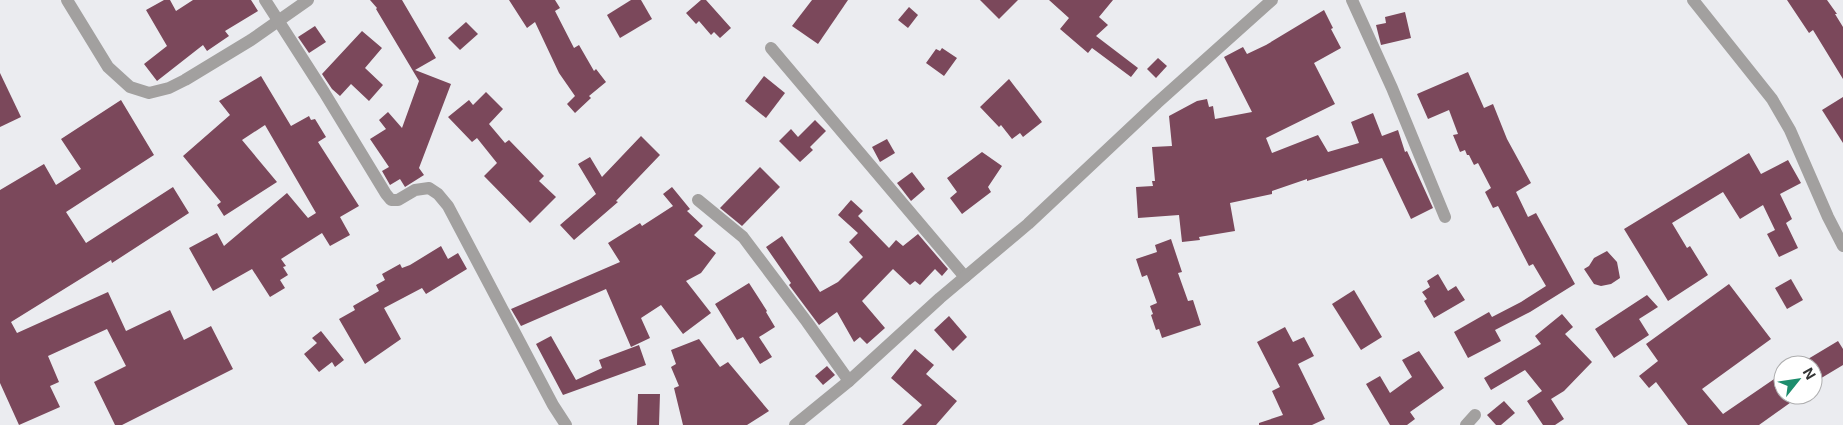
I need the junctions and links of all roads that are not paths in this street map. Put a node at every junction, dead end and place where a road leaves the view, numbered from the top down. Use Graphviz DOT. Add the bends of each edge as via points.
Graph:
graph roads {
  1 [pos="68,0"];
  2 [pos="265,0"];
  3 [pos="308,0"];
  4 [pos="1272,0"];
  5 [pos="1352,0"];
  6 [pos="1693,0"];
  7 [pos="278,21"];
  8 [pos="771,48"];
  9 [pos="698,200"];
  10 [pos="1445,217"];
  11 [pos="1843,246"];
  12 [pos="965,277"];
  13 [pos="849,381"];
  14 [pos="1476,415"];
  15 [pos="566,425"];
  16 [pos="795,425"];
  17 [pos="1466,425"];
  1 -- 7 [label="street" via="108,67 130,87 149,93 185,80"];
  2 -- 7 [label="street"];
  3 -- 7 [label="street"];
  4 -- 12 [label="street" via="1028,224"];
  5 -- 10 [label="street"];
  6 -- 11 [label="street" via="1772,99 1790,130"];
  7 -- 15 [label="street" via="391,200 428,188 448,206 552,406"];
  8 -- 12 [label="street"];
  9 -- 13 [label="street" via="742,238"];
  12 -- 13 [label="street"];
  13 -- 16 [label="street"];
  14 -- 17 [label="street"];
}
